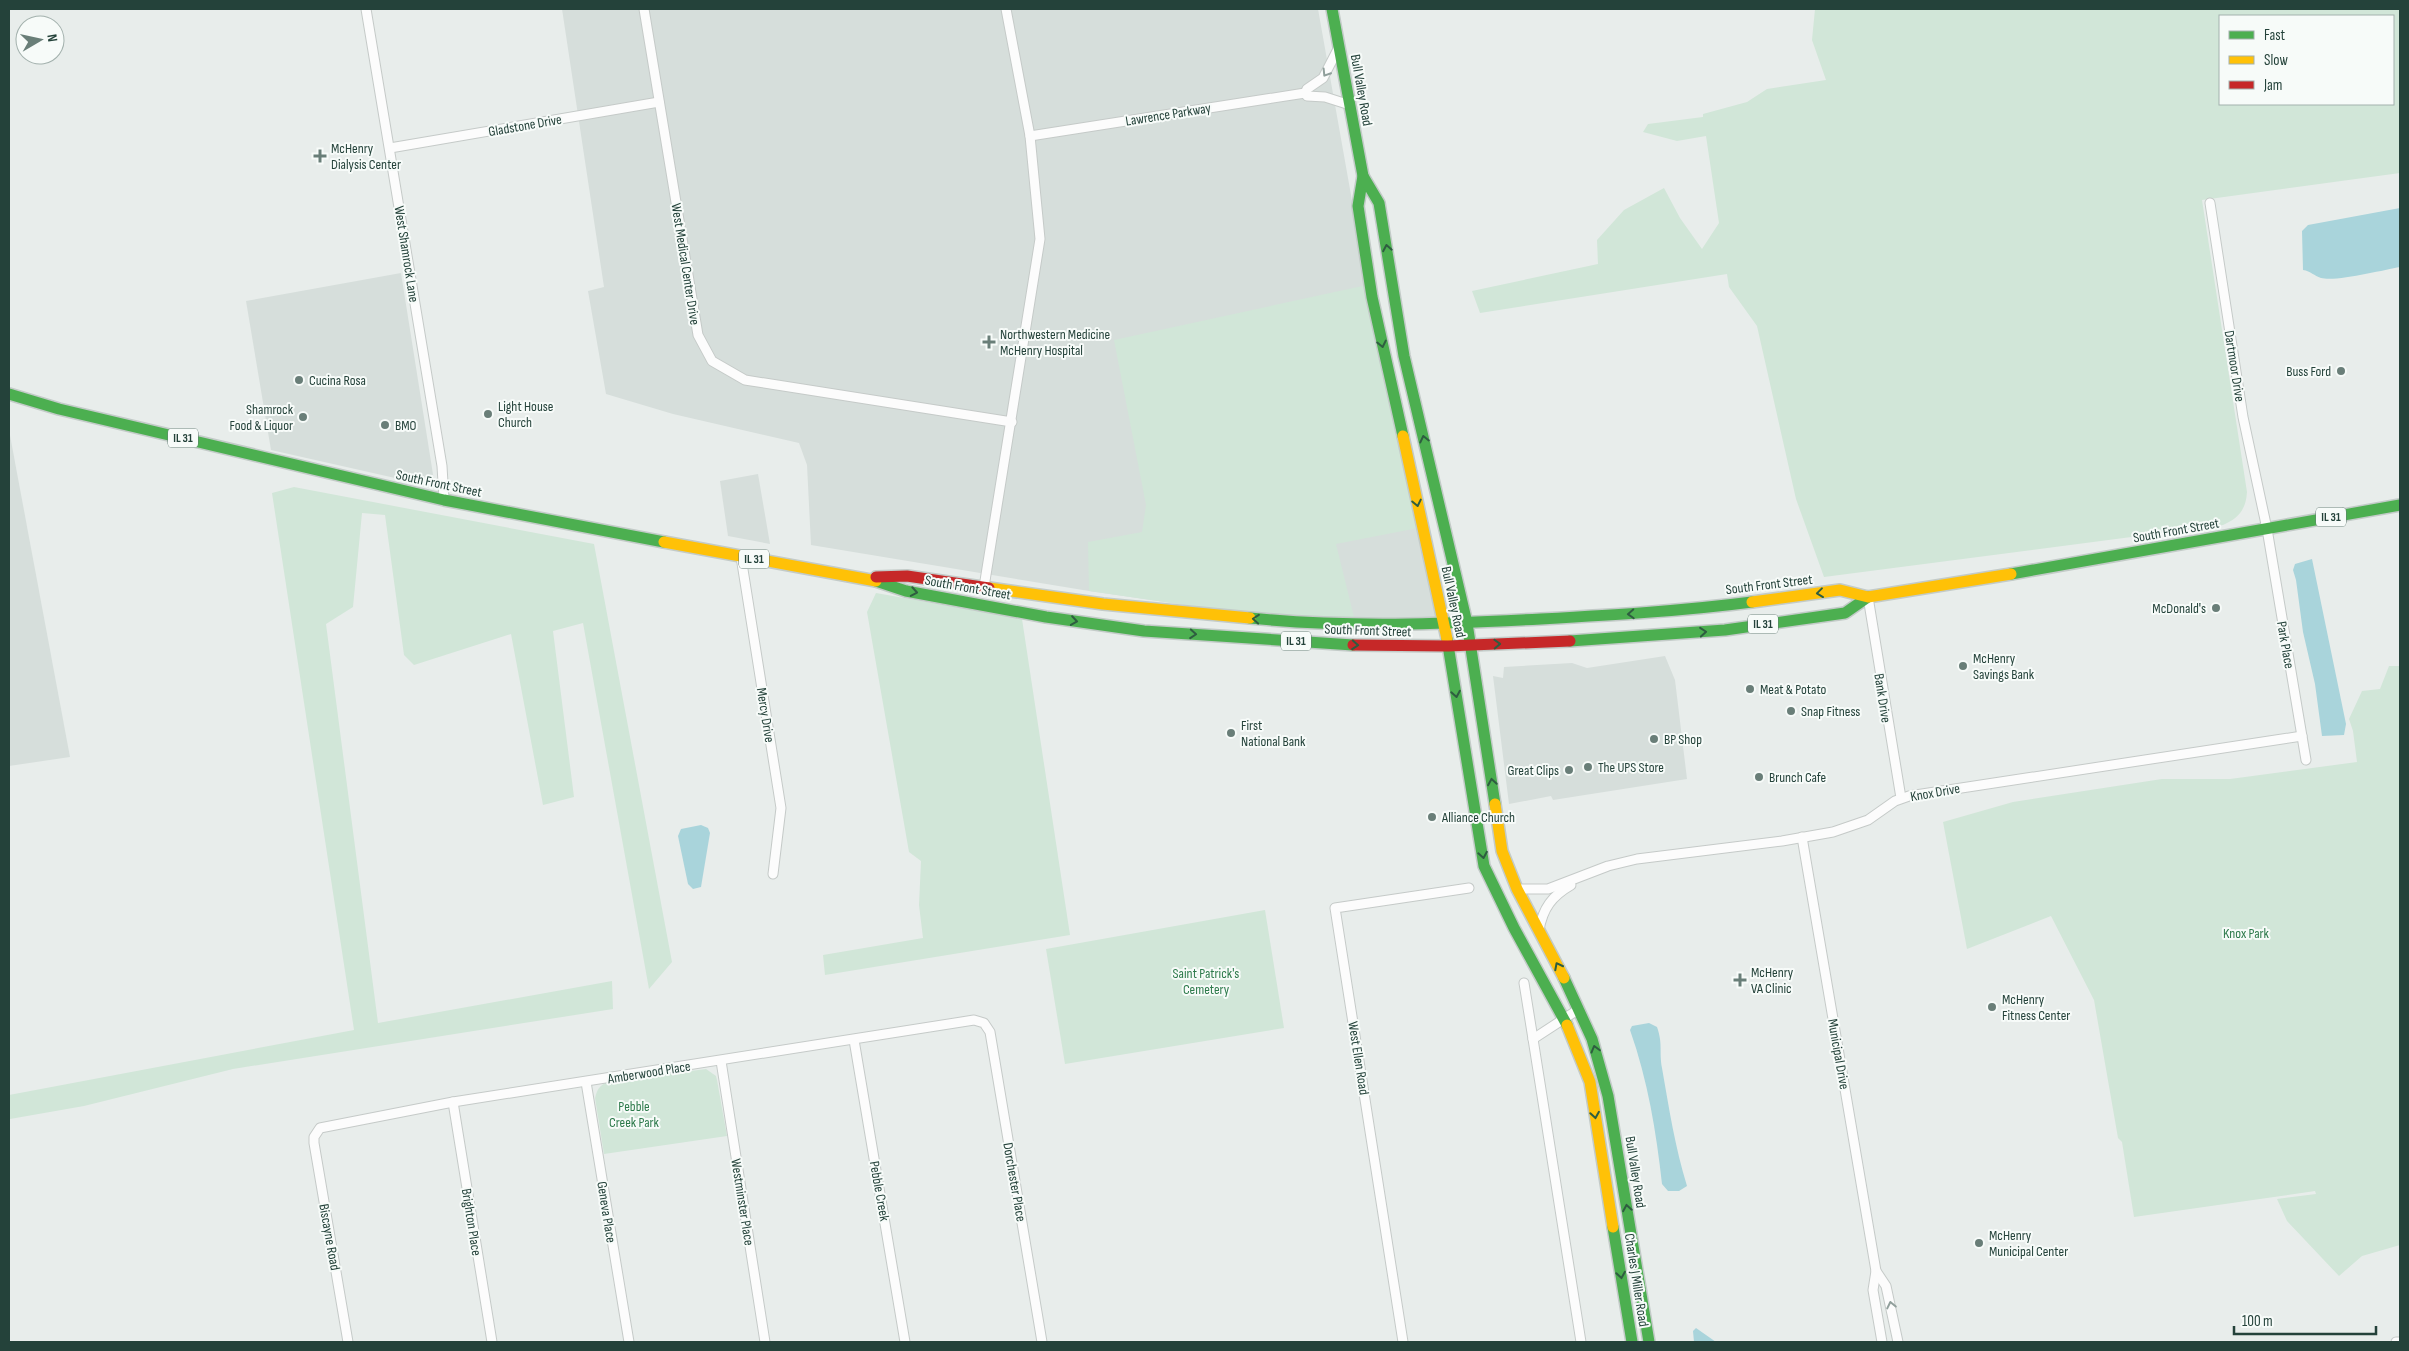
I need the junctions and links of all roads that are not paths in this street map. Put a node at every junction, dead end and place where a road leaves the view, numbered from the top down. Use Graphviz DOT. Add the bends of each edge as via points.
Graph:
graph roads {
  1 [pos="366,9"];
  2 [pos="644,9"];
  3 [pos="1006,9"];
  4 [pos="1332,9"];
  5 [pos="1339,46"];
  6 [pos="1305,93"];
  7 [pos="660,102"];
  8 [pos="1350,105"];
  9 [pos="1030,136"];
  10 [pos="390,148"];
  11 [pos="1363,176"];
  12 [pos="2210,203"];
  13 [pos="9,394"];
  14 [pos="1012,422"];
  15 [pos="444,500"];
  16 [pos="2400,505"];
  17 [pos="2266,529"];
  18 [pos="741,557"];
  19 [pos="867,578"];
  20 [pos="984,586"];
  21 [pos="1868,597"];
  22 [pos="1467,623"];
  23 [pos="1444,624"];
  24 [pos="1471,645"];
  25 [pos="1448,646"];
  26 [pos="2302,736"];
  27 [pos="2306,760"];
  28 [pos="1901,798"];
  29 [pos="1802,837"];
  30 [pos="773,874"];
  31 [pos="1579,878"];
  32 [pos="1469,888"];
  33 [pos="1517,889"];
  34 [pos="1539,930"];
  35 [pos="1524,984"];
  36 [pos="1579,1009"];
  37 [pos="1564,1019"];
  38 [pos="984,1022"];
  39 [pos="1533,1039"];
  40 [pos="854,1040"];
  41 [pos="720,1061"];
  42 [pos="586,1082"];
  43 [pos="453,1102"];
  44 [pos="317,1132"];
  45 [pos="1876,1271"];
  46 [pos="348,1342"];
  47 [pos="492,1342"];
  48 [pos="629,1342"];
  49 [pos="765,1342"];
  50 [pos="905,1342"];
  51 [pos="1042,1342"];
  52 [pos="1403,1342"];
  53 [pos="1581,1342"];
  54 [pos="1632,1342"];
  55 [pos="1649,1342"];
  56 [pos="1882,1342"];
  57 [pos="1898,1342"];
  58 [pos="2396,1342"];
  59 [pos="2400,1342"];
  1 -- 10 [label="street, West Shamrock Lane"];
  2 -- 7 [label="street, West Medical Center Drive"];
  3 -- 9 [label="street"];
  4 -- 5 [label="main road, Bull Valley Road"];
  5 -- 6 [label="street, one-way" via="1323,78"];
  5 -- 8 [label="main road, Bull Valley Road"];
  6 -- 8 [label="street, Lawrence Parkway"];
  6 -- 9 [label="street, Lawrence Parkway"];
  7 -- 10 [label="street, Gladstone Drive"];
  7 -- 14 [label="street, West Medical Center Drive" via="698,335 712,360 744,380"];
  8 -- 11 [label="main road, Bull Valley Road"];
  9 -- 14 [label="street" via="1040,239"];
  10 -- 15 [label="street, West Shamrock Lane" via="442,466"];
  22 -- 11 [label="main road, Bull Valley Road, one-way" via="1404,356 1379,203"];
  11 -- 23 [label="main road, Bull Valley Road, one-way" via="1358,206 1372,297"];
  12 -- 17 [label="street, Dartmoor Drive" via="2243,417"];
  13 -- 15 [label="main road, South Front Street / IL 31" via="68,411"];
  14 -- 20 [label="street"];
  15 -- 18 [label="main road, South Front Street / IL 31"];
  16 -- 17 [label="main road, South Front Street / IL 31"];
  17 -- 21 [label="main road, South Front Street / IL 31"];
  17 -- 26 [label="street, Park Place"];
  18 -- 19 [label="main road, South Front Street / IL 31"];
  18 -- 30 [label="street, Mercy Drive" via="781,808"];
  19 -- 20 [label="main road, South Front Street / IL 31" via="907,576"];
  19 -- 25 [label="main road, South Front Street / IL 31, one-way" via="906,591 1144,631 1367,646"];
  23 -- 20 [label="main road, South Front Street / IL 31, one-way" via="1267,620 1103,604"];
  21 -- 22 [label="main road, South Front Street / IL 31, one-way" via="1840,590 1680,611"];
  24 -- 21 [label="main road, South Front Street / IL 31, one-way" via="1725,630 1845,612"];
  21 -- 28 [label="street, Bank Drive"];
  22 -- 23 [label="main road, South Front Street / IL 31"];
  22 -- 24 [label="main road, Bull Valley Road"];
  23 -- 25 [label="main road, Bull Valley Road"];
  24 -- 25 [label="main road, South Front Street / IL 31"];
  33 -- 24 [label="main road, Bull Valley Road, one-way" via="1502,851"];
  25 -- 37 [label="main road, Bull Valley Road, one-way" via="1484,866"];
  26 -- 27 [label="street, Park Place"];
  26 -- 28 [label="street, Knox Drive"];
  28 -- 29 [label="street, Knox Drive" via="1868,820 1833,832"];
  29 -- 31 [label="street, Knox Drive" via="1637,859"];
  29 -- 45 [label="street, Municipal Drive"];
  31 -- 33 [label="street, Knox Drive" via="1542,890"];
  31 -- 34 [label="street, Knox Drive" via="1550,900"];
  32 -- 52 [label="street, West Ellen Road" via="1335,908"];
  33 -- 34 [label="main road, Bull Valley Road"];
  36 -- 34 [label="main road, Bull Valley Road, one-way"];
  35 -- 39 [label="street"];
  36 -- 37 [label="street"];
  55 -- 36 [label="main road, Bull Valley Road, one-way" via="1608,1096 1592,1039"];
  37 -- 39 [label="street"];
  37 -- 54 [label="main road, Charles J Miller Road, one-way" via="1590,1082"];
  38 -- 40 [label="street, Amberwood Place" via="974,1020"];
  38 -- 51 [label="street, Dorchester Place" via="990,1032"];
  39 -- 53 [label="street"];
  40 -- 41 [label="street, Amberwood Place"];
  40 -- 50 [label="street, Pebble Creek"];
  41 -- 42 [label="street, Amberwood Place"];
  41 -- 49 [label="street, Westminster Place"];
  42 -- 43 [label="street, Amberwood Place"];
  42 -- 48 [label="street, Geneva Place"];
  43 -- 44 [label="street, Amberwood Place" via="325,1126"];
  43 -- 47 [label="street, Brighton Place"];
  44 -- 46 [label="street, Biscayne Road" via="314,1143"];
  45 -- 56 [label="street, Municipal Drive" via="1874,1290"];
  57 -- 45 [label="street, Municipal Drive, one-way" via="1886,1286"];
  58 -- 59 [label="street"];
}
